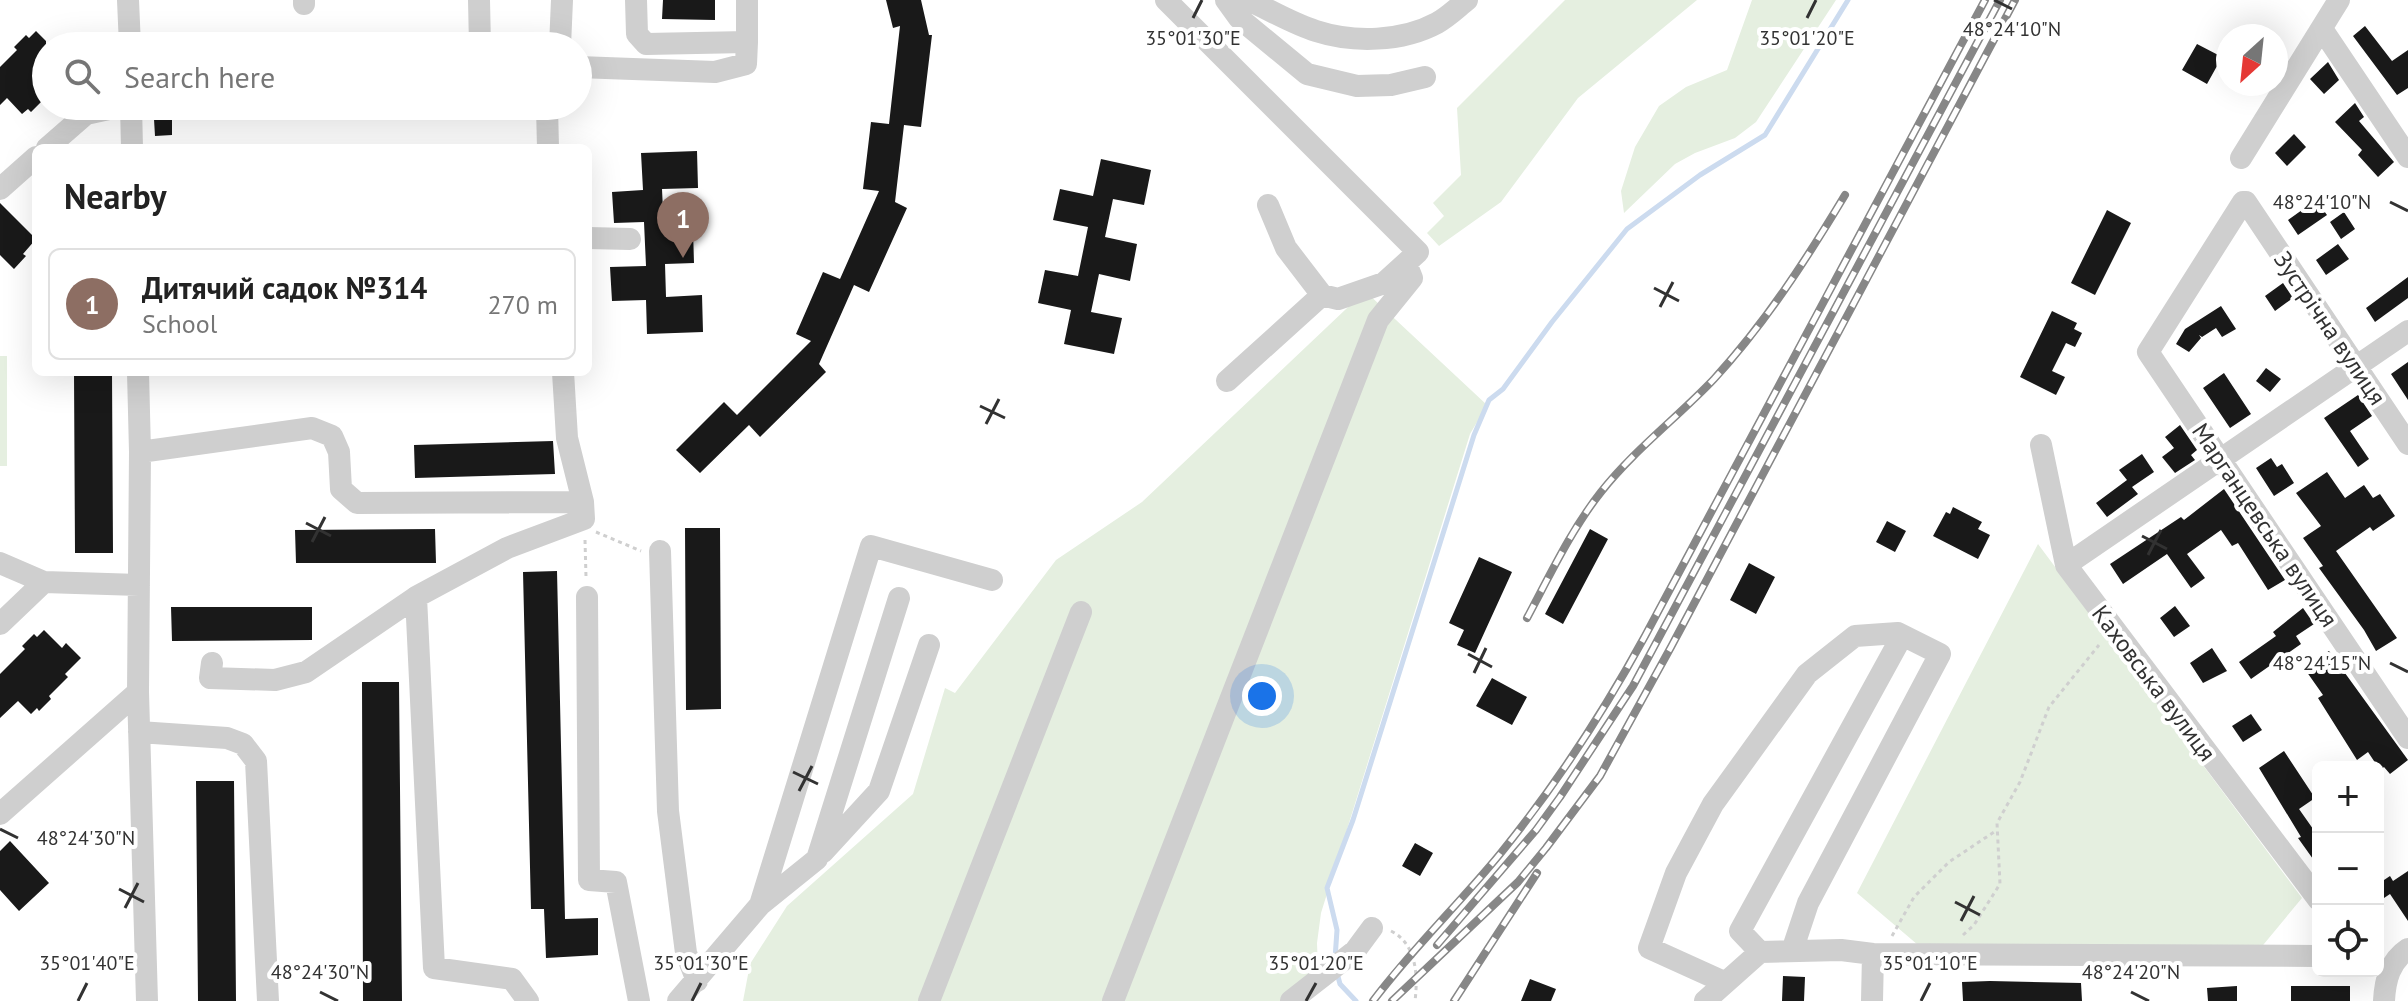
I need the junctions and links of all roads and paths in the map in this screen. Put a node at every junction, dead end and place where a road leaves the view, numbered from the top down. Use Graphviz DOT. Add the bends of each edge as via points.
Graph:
graph roads {
  1 [pos="128,0"];
  2 [pos="479,0"];
  3 [pos="562,0"];
  4 [pos="636,0"];
  5 [pos="747,0"];
  6 [pos="1166,0"];
  7 [pos="1226,0"];
  8 [pos="1248,0"];
  9 [pos="1467,0"];
  10 [pos="2339,0"];
  11 [pos="2322,29"];
  12 [pos="129,32"];
  13 [pos="480,32"];
  14 [pos="561,32"];
  15 [pos="747,42"];
  16 [pos="592,68"];
  17 [pos="1425,77"];
  18 [pos="79,120"];
  19 [pos="131,120"];
  20 [pos="545,120"];
  21 [pos="52,144"];
  22 [pos="132,144"];
  23 [pos="549,144"];
  24 [pos="2408,157"];
  25 [pos="2241,158"];
  26 [pos="32,161"];
  27 [pos="0,189"];
  28 [pos="1268,205"];
  29 [pos="592,238"];
  30 [pos="630,239"];
  31 [pos="1406,263"];
  32 [pos="1322,295"];
  33 [pos="2408,331"];
  34 [pos="2148,352"];
  35 [pos="2357,367"];
  36 [pos="138,376"];
  37 [pos="566,376"];
  38 [pos="1227,381"];
  39 [pos="2408,444"];
  40 [pos="2041,445"];
  41 [pos="140,452"];
  42 [pos="2220,459"];
  43 [pos="584,510"];
  44 [pos="660,551"];
  45 [pos="0,563"];
  46 [pos="2066,565"];
  47 [pos="992,580"];
  48 [pos="44,582"];
  49 [pos="139,585"];
  50 [pos="416,597"];
  51 [pos="587,597"];
  52 [pos="899,598"];
  53 [pos="1081,612"];
  54 [pos="0,624"];
  55 [pos="2111,629"];
  56 [pos="1902,636"];
  57 [pos="929,645"];
  58 [pos="212,663"];
  59 [pos="138,692"];
  60 [pos="139,732"];
  61 [pos="2408,738"];
  62 [pos="0,814"];
  63 [pos="1997,830"];
  64 [pos="817,859"];
  65 [pos="2312,891"];
  66 [pos="760,905"];
  67 [pos="1372,928"];
  68 [pos="1792,951"];
  69 [pos="1760,952"];
  70 [pos="1878,954"];
  71 [pos="1939,954"];
  72 [pos="2399,954"];
  73 [pos="2312,956"];
  74 [pos="697,981"];
  75 [pos="1724,982"];
  76 [pos="147,1001"];
  77 [pos="268,1001"];
  78 [pos="528,1001"];
  79 [pos="639,1001"];
  80 [pos="678,1001"];
  81 [pos="929,1001"];
  82 [pos="1113,1001"];
  83 [pos="1291,1001"];
  84 [pos="1415,1001"];
  85 [pos="1705,1001"];
  86 [pos="1872,1001"];
  87 [pos="2384,1001"];
  1 -- 12 [label="street"];
  2 -- 13 [label="street"];
  3 -- 14 [label="street"];
  4 -- 15 [label="street" via="637,34 646,44"];
  5 -- 15 [label="street"];
  6 -- 31 [label="street" via="1418,252"];
  7 -- 17 [label="street" via="1239,18 1307,74 1374,87"];
  8 -- 9 [label="street" via="1313,31 1366,39 1421,30"];
  10 -- 11 [label="street"];
  11 -- 24 [label="street"];
  11 -- 25 [label="street"];
  15 -- 16 [label="street" via="746,64 715,72"];
  18 -- 21 [label="street"];
  19 -- 22 [label="street"];
  20 -- 23 [label="street"];
  26 -- 27 [label="street"];
  28 -- 32 [label="street" via="1286,248"];
  29 -- 30 [label="street"];
  31 -- 32 [label="street" via="1384,283 1338,299"];
  31 -- 82 [label="street" via="1412,278 1378,320"];
  32 -- 38 [label="street"];
  33 -- 35 [label="street"];
  34 -- 35 [label="street, Зустрічна вулиця" via="2244,201"];
  34 -- 42 [label="street, Марганцевська вулиця"];
  35 -- 39 [label="street, Зустрічна вулиця"];
  35 -- 42 [label="street"];
  36 -- 41 [label="street"];
  37 -- 43 [label="street" via="567,438"];
  40 -- 46 [label="street, Каховська вулиця"];
  41 -- 43 [label="street" via="312,428 332,436 339,452 341,489 357,503"];
  41 -- 49 [label="street"];
  42 -- 46 [label="street"];
  42 -- 61 [label="street, Марганцевська вулиця"];
  43 -- 50 [label="street"];
  44 -- 51 [label="path" via="638,550 584,528"];
  44 -- 74 [label="street" via="668,811 686,953"];
  45 -- 48 [label="street"];
  46 -- 55 [label="street, Каховська вулиця"];
  47 -- 66 [label="street" via="871,546"];
  48 -- 49 [label="street"];
  48 -- 54 [label="street"];
  49 -- 59 [label="street"];
  50 -- 58 [label="street" via="306,672 275,680 210,678"];
  50 -- 78 [label="street" via="434,968 512,979"];
  51 -- 79 [label="street" via="589,880 616,882"];
  52 -- 64 [label="street"];
  53 -- 81 [label="street"];
  55 -- 63 [label="path" via="2049,707"];
  55 -- 65 [label="street, Каховська вулиця"];
  56 -- 68 [label="street" via="1940,654 1808,903"];
  56 -- 69 [label="street" via="1740,931"];
  56 -- 75 [label="street" via="1855,636 1807,674 1713,804 1676,873 1649,948"];
  57 -- 64 [label="street" via="879,791"];
  59 -- 60 [label="street"];
  59 -- 62 [label="street"];
  60 -- 76 [label="street"];
  60 -- 77 [label="street" via="227,738 243,744 256,761"];
  63 -- 70 [label="path" via="1949,862 1914,897"];
  63 -- 71 [label="path" via="2000,884 1974,925"];
  64 -- 66 [label="street"];
  66 -- 74 [label="street"];
  67 -- 83 [label="street" via="1355,951"];
  67 -- 84 [label="path" via="1383,927 1403,940 1414,960"];
  68 -- 69 [label="street"];
  68 -- 70 [label="street"];
  69 -- 75 [label="street"];
  70 -- 71 [label="street"];
  70 -- 86 [label="street"];
  71 -- 73 [label="street"];
  72 -- 87 [label="street" via="2385,980"];
  74 -- 80 [label="street"];
  75 -- 85 [label="street"];
}
